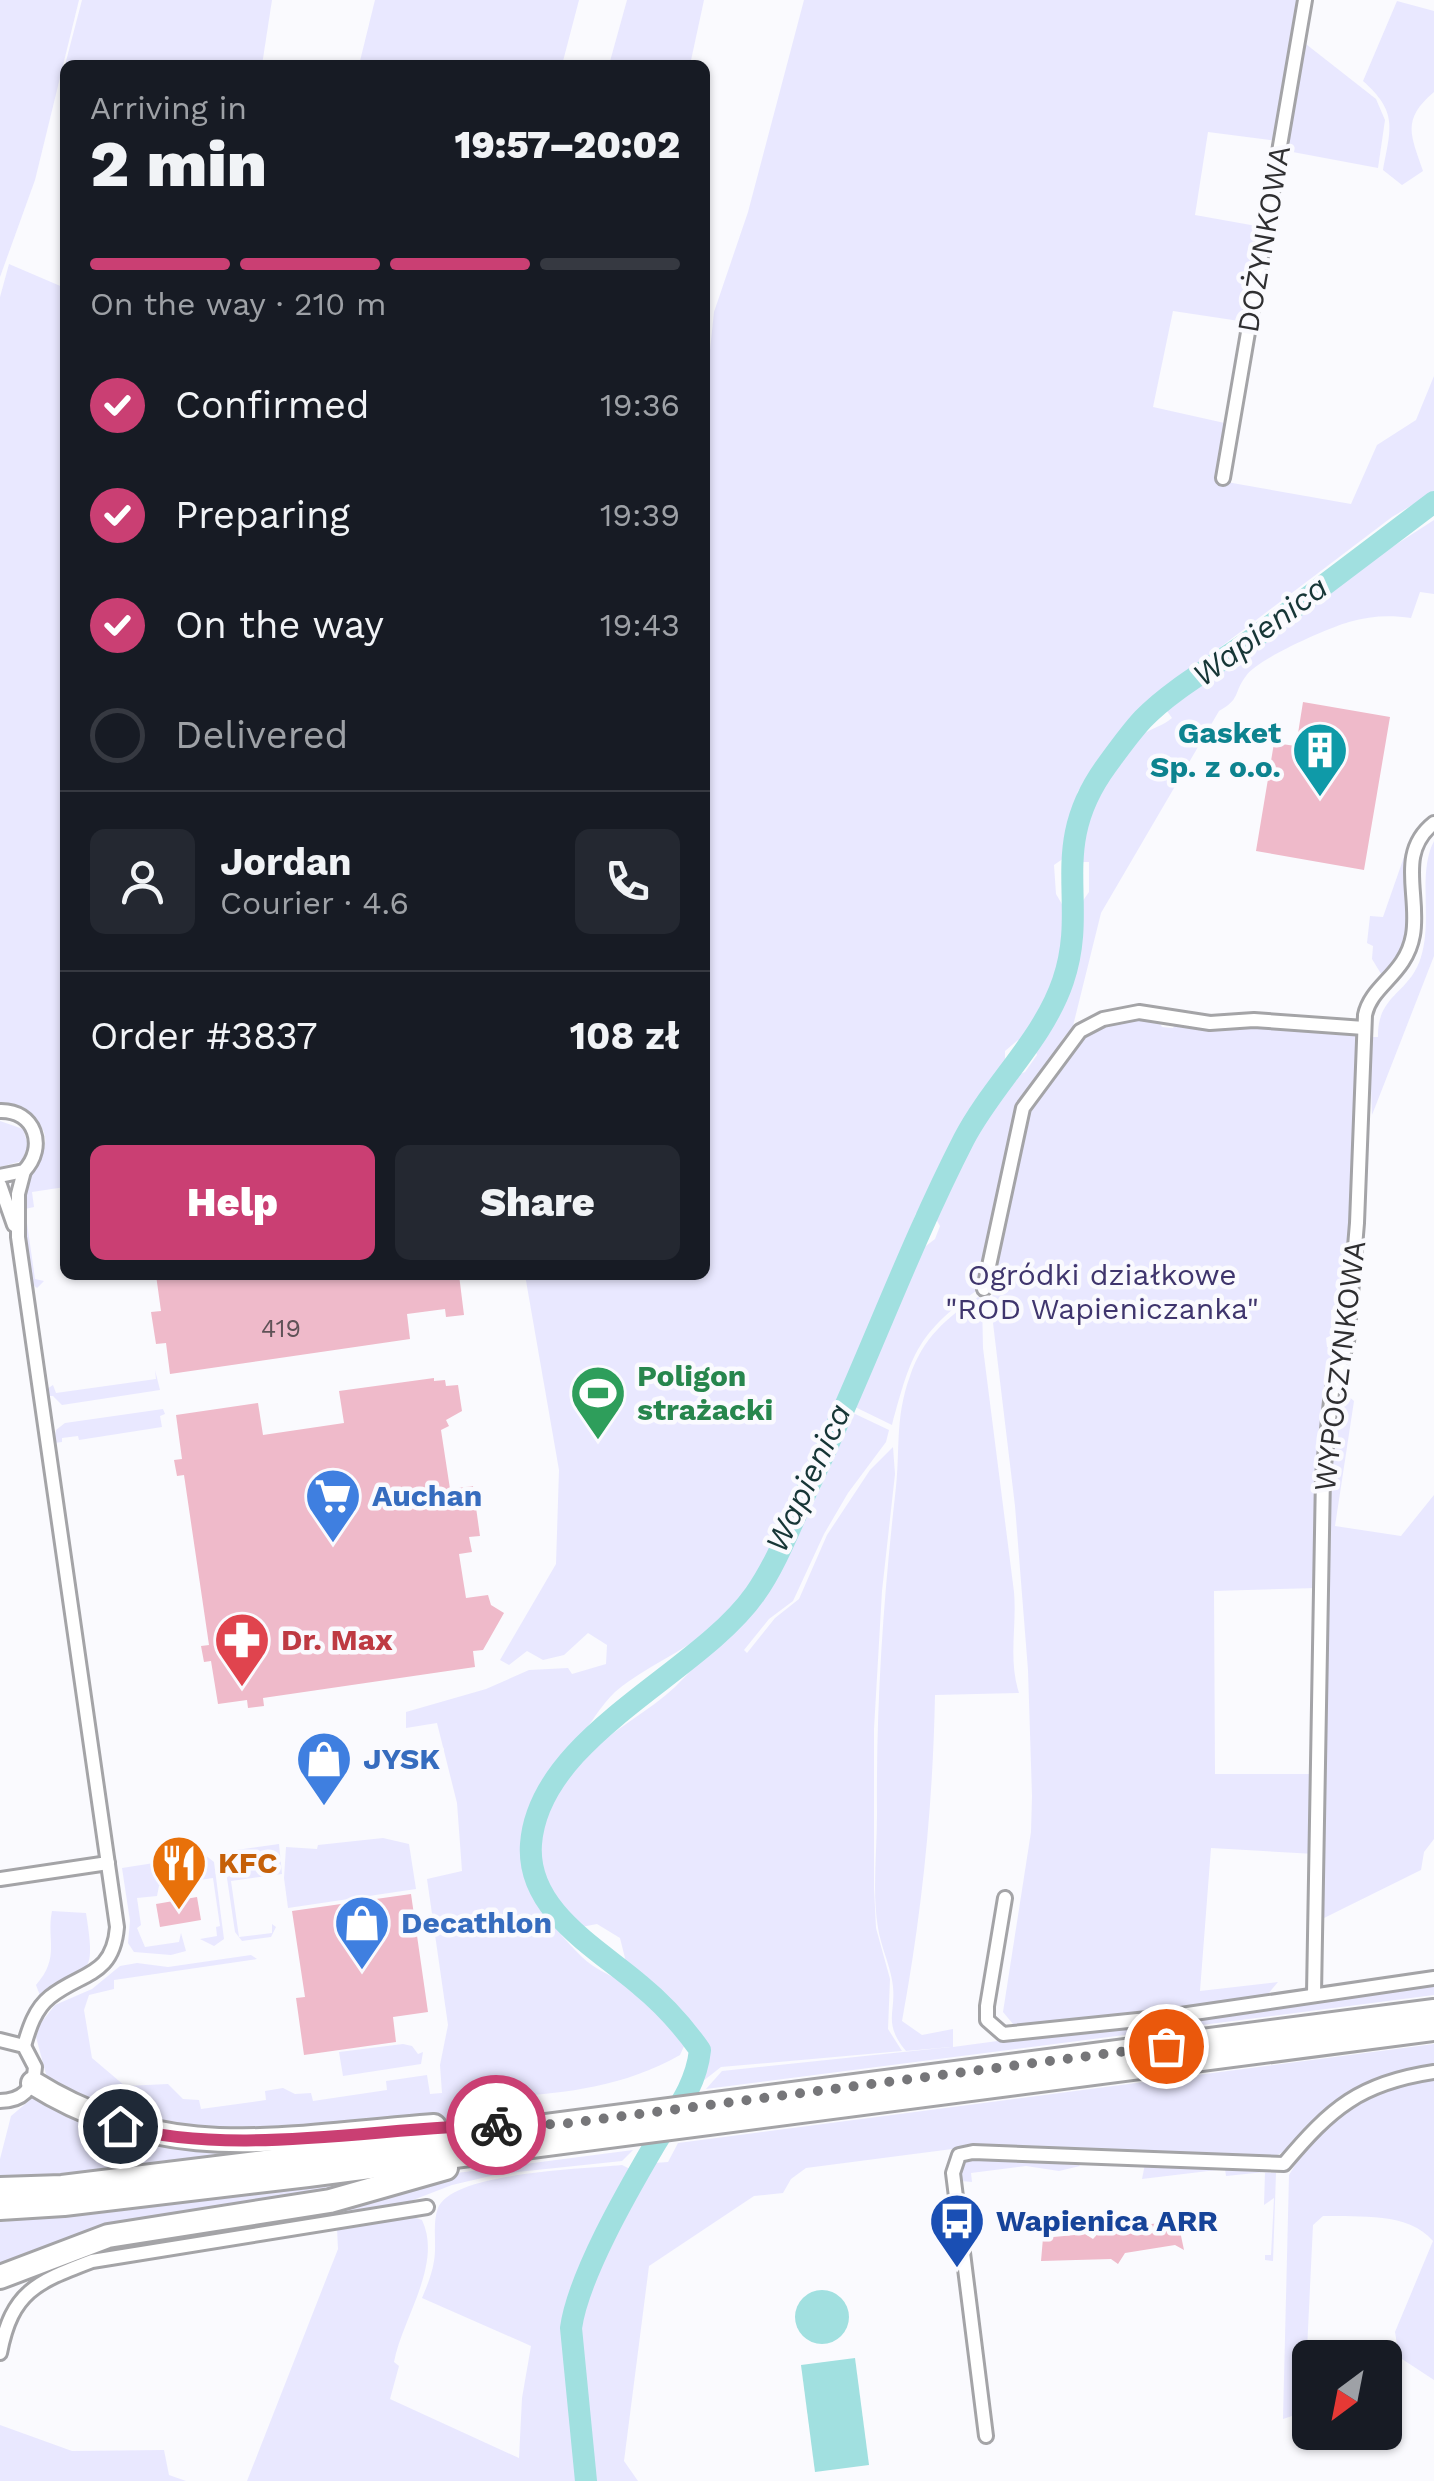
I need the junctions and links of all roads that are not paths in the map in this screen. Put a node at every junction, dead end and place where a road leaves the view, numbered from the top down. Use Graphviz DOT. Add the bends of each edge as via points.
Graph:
graph roads {
  1 [pos="1304,0"];
  2 [pos="1223,478"];
  3 [pos="1434,823"];
  4 [pos="1364,1028"];
  5 [pos="0,1111"];
  6 [pos="24,1170"];
  7 [pos="0,1176"];
  8 [pos="0,1185"];
  9 [pos="18,1237"];
  10 [pos="984,1289"];
  11 [pos="108,1862"];
  12 [pos="0,1879"];
  13 [pos="1005,1898"];
  14 [pos="1434,1978"];
  15 [pos="1314,1994"];
  16 [pos="1434,2010"];
  17 [pos="1434,2029"];
  18 [pos="0,2040"];
  19 [pos="24,2046"];
  20 [pos="1434,2072"];
  21 [pos="32,2083"];
  22 [pos="0,2101"];
  23 [pos="562,2124"];
  24 [pos="528,2146"];
  25 [pos="0,2189"];
  26 [pos="427,2207"];
  27 [pos="0,2208"];
  28 [pos="0,2277"];
  29 [pos="0,2353"];
  30 [pos="986,2436"];
  1 -- 2 [label="street, DOŻYNKOWA"];
  3 -- 4 [label="street, WYPOCZYNKOWA" via="1412,857 1415,920 1408,953 1370,999"];
  4 -- 10 [label="street" via="1210,1023 1139,1012 1080,1031 1023,1108"];
  4 -- 15 [label="street, WYPOCZYNKOWA" via="1358,1223 1347,1342 1332,1392 1323,1474"];
  5 -- 6 [label="street" via="20,1114 35,1130 36,1152"];
  6 -- 7 [label="street"];
  6 -- 9 [label="street"];
  8 -- 9 [label="street"];
  9 -- 11 [label="street"];
  11 -- 12 [label="street"];
  11 -- 19 [label="street" via="114,1949 93,1973 48,1998"];
  13 -- 15 [label="street" via="987,2006 988,2020 1003,2034"];
  14 -- 15 [label="street"];
  16 -- 23 [label="highway"];
  17 -- 24 [label="highway"];
  18 -- 19 [label="street"];
  19 -- 21 [label="street" via="36,2068"];
  20 -- 30 [label="street" via="1400,2077 1347,2099 1284,2164 974,2152 956,2157"];
  21 -- 22 [label="street" via="22,2096"];
  21 -- 23 [label="highway" via="90,2115 171,2138"];
  23 -- 25 [label="highway" via="62,2187"];
  24 -- 27 [label="highway"];
  24 -- 28 [label="highway" via="330,2201 108,2236"];
  26 -- 29 [label="street" via="92,2261 42,2281 20,2298 8,2316"];
}
